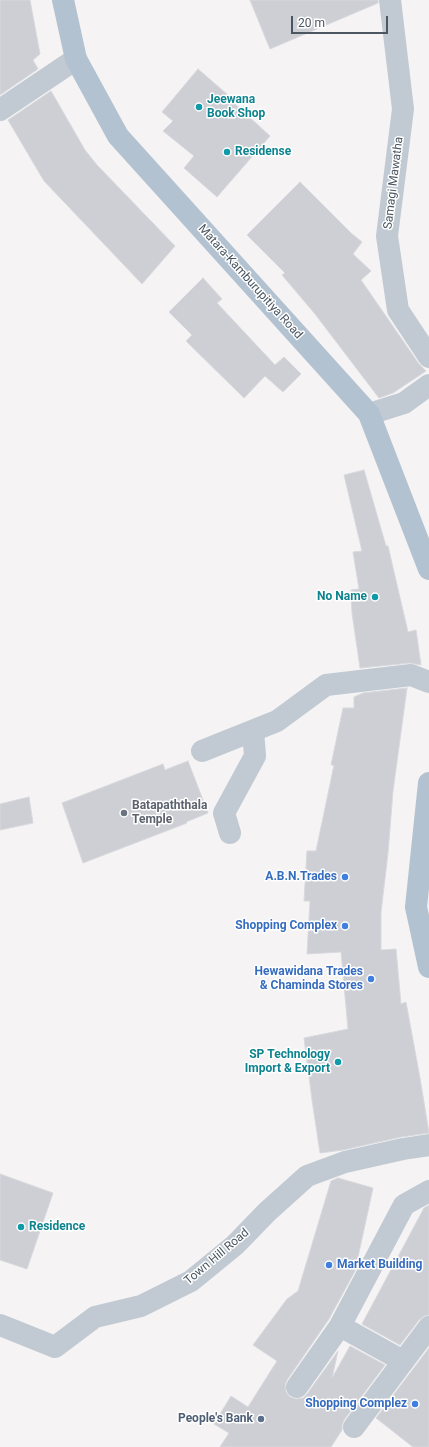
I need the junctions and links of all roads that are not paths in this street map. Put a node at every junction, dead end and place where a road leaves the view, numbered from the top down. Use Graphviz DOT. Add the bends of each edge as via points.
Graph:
graph roads {
  1 [pos="63,0"];
  2 [pos="390,0"];
  3 [pos="76,58"];
  4 [pos="0,110"];
  5 [pos="429,357"];
  6 [pos="429,385"];
  7 [pos="369,414"];
  8 [pos="429,569"];
  9 [pos="429,682"];
  10 [pos="254,731"];
  11 [pos="202,752"];
  12 [pos="429,783"];
  13 [pos="230,833"];
  14 [pos="429,967"];
  15 [pos="429,1145"];
  16 [pos="429,1191"];
  17 [pos="0,1325"];
  18 [pos="340,1326"];
  19 [pos="429,1327"];
  20 [pos="403,1361"];
  21 [pos="297,1387"];
  22 [pos="354,1427"];
  1 -- 3 [label="main road, Matara-Kamburupitiya Road"];
  2 -- 5 [label="street, Samagi Mawatha" via="403,109 387,236 398,310"];
  3 -- 4 [label="street"];
  3 -- 7 [label="main road, Matara-Kamburupitiya Road" via="118,136"];
  6 -- 7 [label="street" via="404,403"];
  7 -- 8 [label="main road, Matara-Kamburupitiya Road"];
  9 -- 10 [label="street" via="410,675 326,685 277,721"];
  10 -- 11 [label="street"];
  10 -- 13 [label="street" via="255,756 224,813"];
  12 -- 14 [label="main road" via="416,907"];
  15 -- 17 [label="street, Town Hill Road" via="345,1162 307,1176 235,1245 191,1281 141,1306 95,1317 55,1347"];
  16 -- 18 [label="street" via="404,1205"];
  18 -- 20 [label="street"];
  18 -- 21 [label="street"];
  19 -- 20 [label="street"];
  20 -- 22 [label="street"];
}
